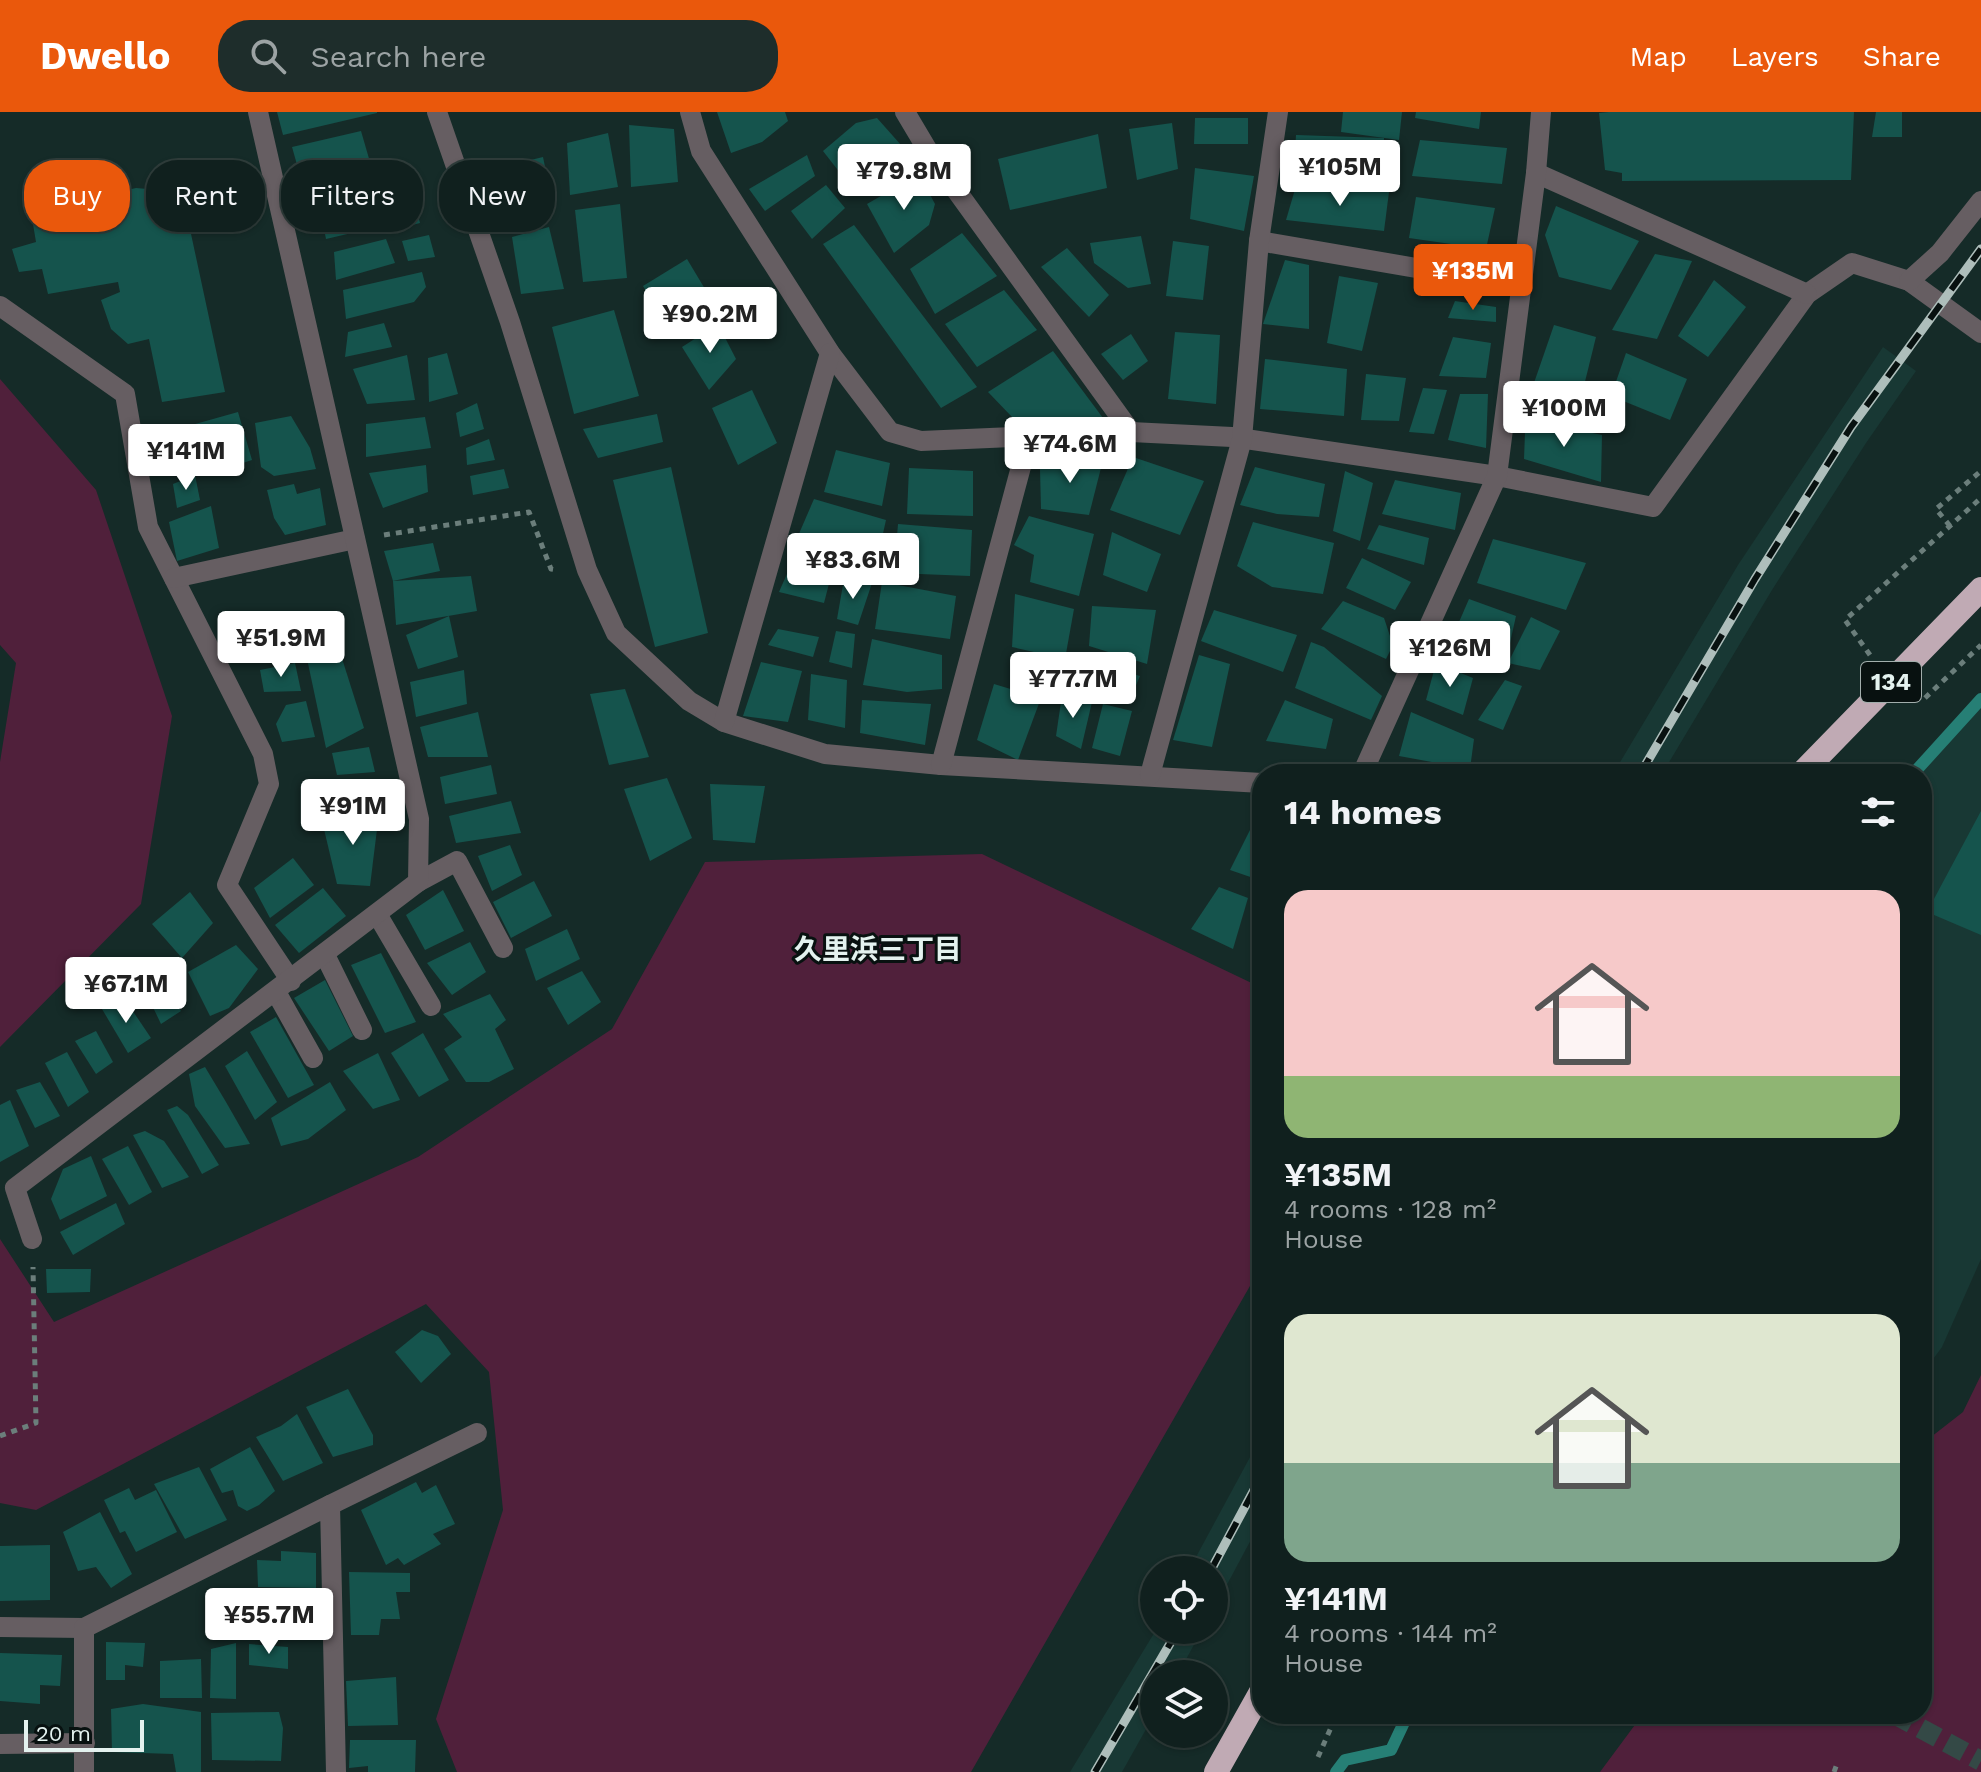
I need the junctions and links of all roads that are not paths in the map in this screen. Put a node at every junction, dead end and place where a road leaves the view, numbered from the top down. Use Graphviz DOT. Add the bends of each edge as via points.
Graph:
graph roads {
  1 [pos="258,112"];
  2 [pos="437,112"];
  3 [pos="690,112"];
  4 [pos="905,112"];
  5 [pos="1278,112"];
  6 [pos="1541,112"];
  7 [pos="1536,173"];
  8 [pos="1981,201"];
  9 [pos="1259,241"];
  10 [pos="1909,281"];
  11 [pos="1521,286"];
  12 [pos="1807,294"];
  13 [pos="0,306"];
  14 [pos="1981,333"];
  15 [pos="830,353"];
  16 [pos="1131,432"];
  17 [pos="1029,437"];
  18 [pos="1242,439"];
  19 [pos="1497,476"];
  20 [pos="355,539"];
  21 [pos="174,578"];
  22 [pos="1981,589"];
  23 [pos="724,722"];
  24 [pos="1367,764"];
  25 [pos="1811,764"];
  26 [pos="941,765"];
  27 [pos="1150,775"];
  28 [pos="1252,782"];
  29 [pos="418,882"];
  30 [pos="377,914"];
  31 [pos="503,948"];
  32 [pos="325,955"];
  33 [pos="283,986"];
  34 [pos="431,1006"];
  35 [pos="362,1030"];
  36 [pos="313,1058"];
  37 [pos="32,1239"];
  38 [pos="477,1433"];
  39 [pos="330,1505"];
  40 [pos="0,1627"];
  41 [pos="84,1628"];
  42 [pos="1252,1708"];
  43 [pos="85,1743"];
  44 [pos="0,1744"];
  45 [pos="84,1772"];
  46 [pos="336,1772"];
  47 [pos="1216,1772"];
  1 -- 20 [label="street"];
  2 -- 23 [label="street" via="510,322 587,570 616,633 689,701"];
  3 -- 15 [label="street" via="701,151"];
  4 -- 16 [label="street"];
  5 -- 9 [label="street"];
  6 -- 7 [label="street"];
  7 -- 11 [label="street"];
  7 -- 12 [label="street"];
  8 -- 10 [label="street" via="1940,253"];
  9 -- 11 [label="street"];
  9 -- 18 [label="street"];
  10 -- 12 [label="street" via="1852,263"];
  10 -- 14 [label="street"];
  11 -- 19 [label="street"];
  12 -- 19 [label="street" via="1653,507"];
  13 -- 21 [label="street" via="125,394 148,527"];
  15 -- 17 [label="street" via="890,432 921,441"];
  15 -- 23 [label="street"];
  16 -- 17 [label="street"];
  16 -- 18 [label="street"];
  17 -- 26 [label="street"];
  18 -- 19 [label="street"];
  18 -- 27 [label="street"];
  19 -- 24 [label="street"];
  20 -- 21 [label="street"];
  20 -- 29 [label="street" via="419,819"];
  21 -- 33 [label="street" via="263,754 269,784 227,885"];
  22 -- 25 [label="highway, 134"];
  23 -- 26 [label="street" via="825,754"];
  26 -- 27 [label="street"];
  27 -- 28 [label="street"];
  29 -- 30 [label="street"];
  29 -- 31 [label="street" via="457,861"];
  30 -- 32 [label="street"];
  30 -- 34 [label="street"];
  32 -- 33 [label="street"];
  32 -- 35 [label="street"];
  33 -- 36 [label="street"];
  33 -- 37 [label="street" via="15,1188"];
  38 -- 39 [label="street"];
  39 -- 41 [label="street"];
  39 -- 46 [label="street"];
  40 -- 41 [label="street"];
  41 -- 43 [label="street"];
  42 -- 47 [label="highway"];
  43 -- 44 [label="street"];
  43 -- 45 [label="street"];
}
